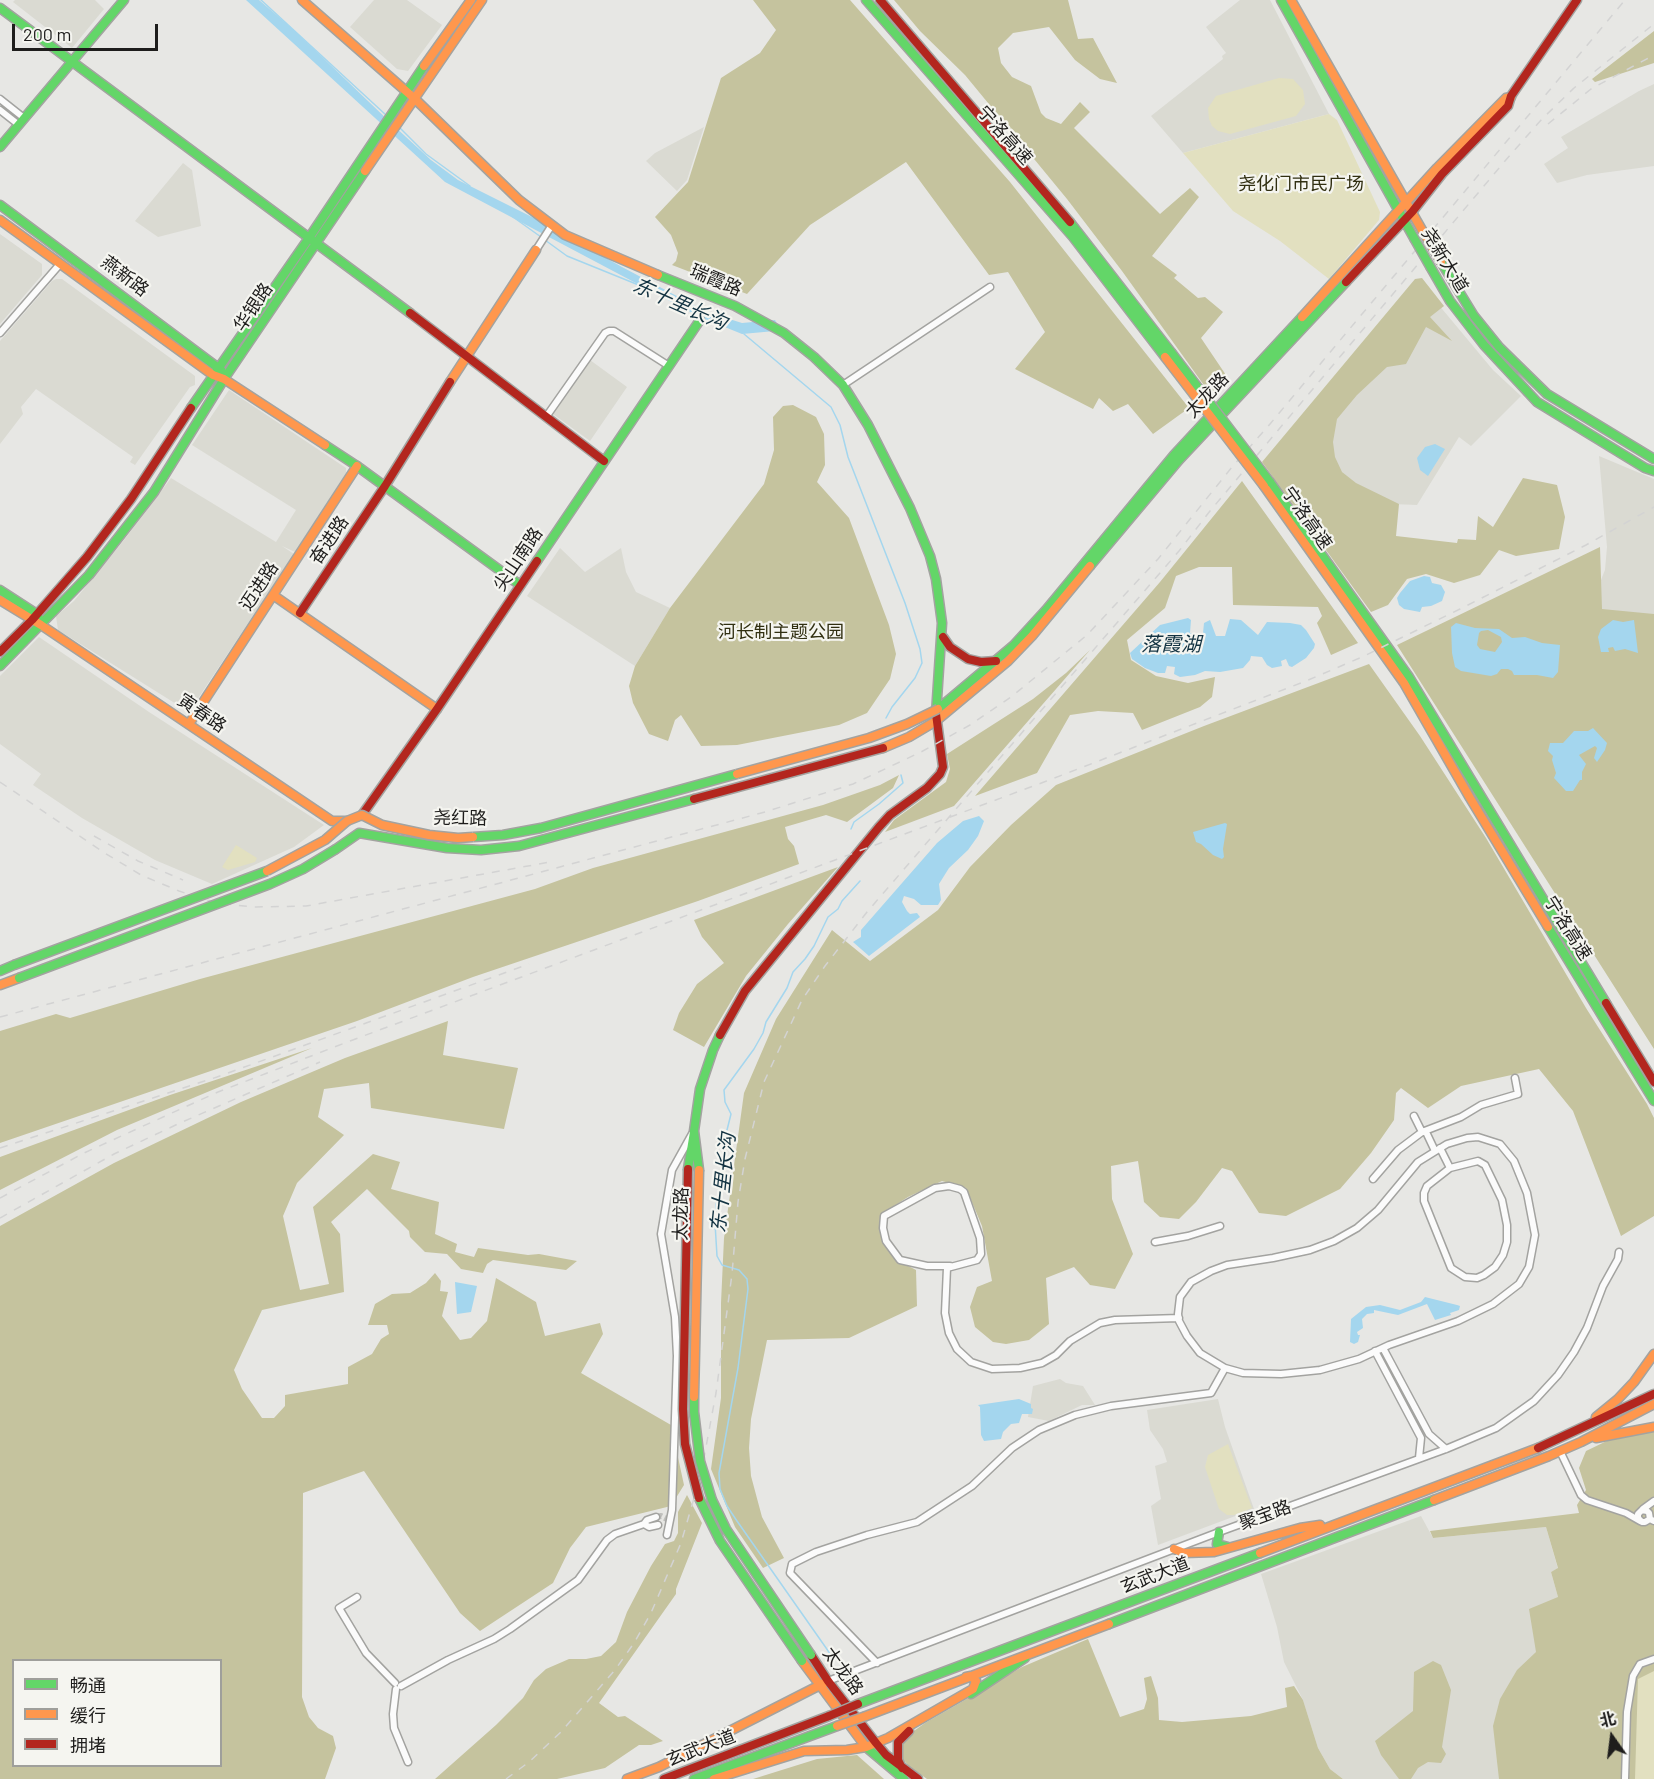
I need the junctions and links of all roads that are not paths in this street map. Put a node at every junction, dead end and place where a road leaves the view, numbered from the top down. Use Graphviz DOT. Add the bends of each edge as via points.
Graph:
graph roads {
  1 [pos="124,0"];
  2 [pos="302,0"];
  3 [pos="471,0"];
  4 [pos="482,0"];
  5 [pos="860,0"];
  6 [pos="866,0"];
  7 [pos="880,0"];
  8 [pos="888,0"];
  9 [pos="1281,0"];
  10 [pos="1291,0"];
  11 [pos="1577,0"];
  12 [pos="0,8"];
  13 [pos="927,54"];
  14 [pos="71,62"];
  15 [pos="406,92"];
  16 [pos="1512,96"];
  17 [pos="0,99"];
  18 [pos="415,99"];
  19 [pos="952,100"];
  20 [pos="0,110"];
  21 [pos="21,122"];
  22 [pos="0,147"];
  23 [pos="1407,203"];
  24 [pos="0,205"];
  25 [pos="1412,212"];
  26 [pos="1401,217"];
  27 [pos="0,220"];
  28 [pos="549,229"];
  29 [pos="313,240"];
  30 [pos="536,250"];
  31 [pos="60,264"];
  32 [pos="990,287"];
  33 [pos="700,320"];
  34 [pos="0,333"];
  35 [pos="1168,354"];
  36 [pos="466,356"];
  37 [pos="669,366"];
  38 [pos="219,367"];
  39 [pos="213,375"];
  40 [pos="224,379"];
  41 [pos="843,385"];
  42 [pos="546,417"];
  43 [pos="1654,459"];
  44 [pos="604,461"];
  45 [pos="357,466"];
  46 [pos="1654,471"];
  47 [pos="1267,484"];
  48 [pos="385,486"];
  49 [pos="519,585"];
  50 [pos="0,590"];
  51 [pos="273,595"];
  52 [pos="0,600"];
  53 [pos="300,613"];
  54 [pos="34,617"];
  55 [pos="41,625"];
  56 [pos="943,637"];
  57 [pos="0,652"];
  58 [pos="996,661"];
  59 [pos="0,666"];
  60 [pos="437,709"];
  61 [pos="938,709"];
  62 [pos="936,721"];
  63 [pos="189,724"];
  64 [pos="362,816"];
  65 [pos="347,821"];
  66 [pos="0,971"];
  67 [pos="0,986"];
  68 [pos="1628,1038"];
  69 [pos="1654,1077"];
  70 [pos="1515,1078"];
  71 [pos="1654,1082"];
  72 [pos="1654,1102"];
  73 [pos="1414,1116"];
  74 [pos="694,1131"];
  75 [pos="1422,1132"];
  76 [pos="1438,1150"];
  77 [pos="1450,1168"];
  78 [pos="1373,1179"];
  79 [pos="1220,1226"];
  80 [pos="1155,1242"];
  81 [pos="1619,1252"];
  82 [pos="950,1266"];
  83 [pos="1179,1318"];
  84 [pos="1383,1348"];
  85 [pos="1375,1351"];
  86 [pos="1654,1354"];
  87 [pos="1225,1368"];
  88 [pos="1654,1394"];
  89 [pos="1654,1404"];
  90 [pos="1654,1427"];
  91 [pos="1565,1437"];
  92 [pos="1581,1442"];
  93 [pos="1446,1449"];
  94 [pos="1560,1451"];
  95 [pos="1419,1458"];
  96 [pos="1653,1502"];
  97 [pos="1641,1511"];
  98 [pos="1626,1513"];
  99 [pos="657,1517"];
  100 [pos="1651,1518"];
  101 [pos="1341,1521"];
  102 [pos="1640,1521"];
  103 [pos="644,1524"];
  104 [pos="658,1525"];
  105 [pos="1219,1532"];
  106 [pos="667,1535"];
  107 [pos="1232,1547"];
  108 [pos="1174,1549"];
  109 [pos="357,1597"];
  110 [pos="1028,1653"];
  111 [pos="1654,1659"];
  112 [pos="877,1663"];
  113 [pos="966,1677"];
  114 [pos="828,1681"];
  115 [pos="818,1685"];
  116 [pos="398,1686"];
  117 [pos="876,1743"];
  118 [pos="866,1748"];
  119 [pos="408,1762"];
  120 [pos="902,1768"];
  121 [pos="627,1779"];
  122 [pos="664,1779"];
  123 [pos="693,1779"];
  124 [pos="714,1779"];
  125 [pos="903,1779"];
  126 [pos="918,1779"];
  127 [pos="1625,1779"];
  1 -- 14 [label="main road"];
  2 -- 15 [label="main road, 瑞霞路"];
  3 -- 15 [label="main road, 华银路"];
  4 -- 18 [label="main road, 华银路"];
  5 -- 19 [label="main road"];
  6 -- 19 [label="main road, 宁洛高速"];
  7 -- 13 [label="main road, 宁洛高速"];
  8 -- 13 [label="main road"];
  9 -- 26 [label="main road, 尧新大道"];
  10 -- 23 [label="main road, 尧新大道"];
  11 -- 16 [label="main road, 太龙路"];
  12 -- 14 [label="main road"];
  13 -- 35 [label="main road, 宁洛高速" via="1078,231"];
  14 -- 21 [label="main road"];
  14 -- 29 [label="main road"];
  15 -- 18 [label="main road, 瑞霞路"];
  15 -- 29 [label="main road, 华银路"];
  16 -- 23 [label="main road, 太龙路" via="1437,168"];
  16 -- 25 [label="main road, 太龙路" via="1508,106 1442,174"];
  17 -- 21 [label="street"];
  18 -- 28 [label="main road, 瑞霞路"];
  18 -- 29 [label="main road, 华银路"];
  19 -- 35 [label="main road, 宁洛高速" via="1073,237"];
  20 -- 21 [label="street"];
  21 -- 22 [label="main road"];
  23 -- 25 [label="main road, 尧新大道"];
  23 -- 26 [label="main road, 太龙路"];
  24 -- 38 [label="main road, 燕新路"];
  25 -- 26 [label="main road, 太龙路"];
  25 -- 43 [label="main road, 尧新大道, bridge" via="1474,315 1499,347 1547,394"];
  26 -- 46 [label="main road, 尧新大道, bridge" via="1450,301 1537,402"];
  26 -- 58 [label="main road, 太龙路" via="1173,455 1046,610"];
  26 -- 62 [label="main road, 太龙路" via="1179,460 1032,636"];
  27 -- 31 [label="main road, 燕新路"];
  28 -- 30 [label="street"];
  28 -- 41 [label="main road, 瑞霞路" via="754,316 800,345"];
  29 -- 36 [label="main road"];
  29 -- 38 [label="main road, 华银路"];
  29 -- 40 [label="main road, 华银路"];
  30 -- 36 [label="main road, 奋进路"];
  31 -- 34 [label="street"];
  31 -- 39 [label="main road, 燕新路"];
  32 -- 41 [label="street"];
  33 -- 37 [label="main road, 尖山南路"];
  35 -- 47 [label="main road, 宁洛高速, bridge"];
  36 -- 42 [label="main road"];
  36 -- 48 [label="main road, 奋进路"];
  37 -- 42 [label="street" via="615,331 609,331"];
  37 -- 44 [label="main road, 尖山南路"];
  38 -- 39 [label="main road, 华银路"];
  38 -- 40 [label="main road"];
  39 -- 40 [label="main road, 燕新路"];
  39 -- 54 [label="main road, 华银路" via="131,499"];
  40 -- 45 [label="main road, 燕新路"];
  40 -- 55 [label="main road, 华银路" via="154,492 89,574"];
  41 -- 56 [label="main road, 瑞霞路" via="868,424 925,543 936,579"];
  42 -- 44 [label="main road"];
  44 -- 49 [label="main road, 尖山南路"];
  45 -- 48 [label="main road, 燕新路"];
  45 -- 51 [label="main road, 迈进路"];
  47 -- 68 [label="main road, 宁洛高速" via="1409,677"];
  47 -- 72 [label="main road, 宁洛高速" via="1404,683"];
  48 -- 49 [label="main road, 燕新路"];
  48 -- 53 [label="main road, 奋进路"];
  49 -- 60 [label="main road, 尖山南路"];
  50 -- 54 [label="main road"];
  51 -- 53 [label="main road"];
  51 -- 63 [label="main road, 迈进路"];
  52 -- 54 [label="main road"];
  53 -- 60 [label="main road"];
  54 -- 55 [label="main road"];
  54 -- 57 [label="main road, 华银路"];
  55 -- 59 [label="main road, 华银路"];
  55 -- 63 [label="main road, 寅春路"];
  56 -- 58 [label="main road" via="968,659"];
  56 -- 61 [label="main road, 瑞霞路"];
  58 -- 61 [label="main road, 太龙路"];
  60 -- 64 [label="main road, 尖山南路"];
  61 -- 62 [label="main road, 太龙路"];
  61 -- 64 [label="main road, 尧红路, bridge" via="868,738 541,828 458,838 382,825"];
  62 -- 67 [label="main road, 尧红路, bridge" via="875,751 519,846 447,848 359,833 303,869 270,884"];
  62 -- 74 [label="main road, 太龙路" via="943,767 940,774 879,827 746,991 713,1050 700,1089"];
  63 -- 65 [label="main road, 寅春路" via="332,820"];
  64 -- 65 [label="main road, bridge"];
  65 -- 66 [label="main road, bridge" via="325,840 263,873"];
  68 -- 69 [label="main road"];
  68 -- 71 [label="main road, 宁洛高速"];
  70 -- 75 [label="street" via="1518,1094 1481,1105"];
  73 -- 75 [label="street"];
  74 -- 106 [label="street" via="672,1170 661,1234 675,1317 677,1356 672,1510"];
  74 -- 114 [label="main road, 太龙路, bridge" via="699,1170 694,1412 700,1461 726,1529"];
  74 -- 115 [label="main road, bridge" via="688,1169 683,1409 690,1468 720,1541"];
  75 -- 76 [label="street"];
  75 -- 78 [label="street" via="1398,1150"];
  76 -- 77 [label="street"];
  76 -- 83 [label="street" via="1418,1162 1378,1210 1334,1241 1294,1254 1227,1265 1191,1282 1180,1297"];
  76 -- 84 [label="street" via="1478,1137 1500,1144 1514,1161 1527,1193 1534,1235 1529,1267 1518,1284 1493,1304"];
  77 -- 77 [label="street" via="1427,1186 1424,1201 1451,1268 1465,1277 1477,1278 1495,1267 1503,1256 1507,1225 1502,1200 1485,1165 1478,1161"];
  79 -- 80 [label="street"];
  81 -- 93 [label="street, 聚宝路" via="1587,1328 1558,1375 1534,1401 1506,1421"];
  82 -- 82 [label="street" via="977,1260 981,1254 980,1238 964,1192 949,1186 936,1188 884,1216 886,1241 900,1260"];
  82 -- 83 [label="street" via="945,1313 949,1333 957,1349 971,1362 992,1369 1042,1363 1100,1323"];
  83 -- 87 [label="street" via="1200,1353"];
  84 -- 85 [label="street"];
  84 -- 93 [label="street" via="1429,1434"];
  85 -- 87 [label="street" via="1320,1370 1281,1374"];
  85 -- 95 [label="street" via="1421,1438"];
  86 -- 91 [label="main road" via="1618,1399"];
  87 -- 112 [label="street" via="1211,1393 1111,1406 1039,1430 1012,1448 972,1486 916,1522 816,1552 792,1564 790,1573"];
  88 -- 91 [label="main road, 玄武大道"];
  89 -- 92 [label="main road, 玄武大道"];
  90 -- 92 [label="main road"];
  91 -- 101 [label="main road, 玄武大道"];
  92 -- 94 [label="main road, 玄武大道"];
  93 -- 95 [label="street, 聚宝路"];
  94 -- 98 [label="street" via="1581,1495"];
  94 -- 110 [label="main road, 玄武大道"];
  95 -- 105 [label="street, 聚宝路"];
  96 -- 97 [label="street"];
  96 -- 100 [label="street"];
  97 -- 98 [label="street"];
  97 -- 100 [label="street" via="1647,1510"];
  97 -- 102 [label="street"];
  98 -- 102 [label="street"];
  99 -- 103 [label="street"];
  100 -- 102 [label="street"];
  101 -- 107 [label="main road"];
  101 -- 122 [label="main road, 玄武大道, bridge"];
  103 -- 104 [label="street"];
  103 -- 116 [label="street" via="606,1540 578,1580 510,1629"];
  105 -- 107 [label="main road" via="1217,1544"];
  105 -- 108 [label="street, 聚宝路"];
  107 -- 108 [label="main road" via="1199,1554"];
  108 -- 112 [label="street, 聚宝路"];
  109 -- 116 [label="street" via="339,1608 366,1653"];
  110 -- 113 [label="main road, 玄武大道"];
  110 -- 120 [label="main road" via="1016,1666 904,1735 897,1750"];
  111 -- 127 [label="street" via="1640,1664 1633,1676 1627,1712"];
  112 -- 114 [label="street, 聚宝路"];
  113 -- 117 [label="main road" via="976,1681 973,1689"];
  113 -- 123 [label="main road, 玄武大道, bridge"];
  114 -- 115 [label="main road"];
  114 -- 117 [label="main road, 太龙路"];
  115 -- 118 [label="main road"];
  115 -- 121 [label="main road" via="659,1767"];
  116 -- 119 [label="street" via="394,1728"];
  117 -- 118 [label="main road"];
  117 -- 120 [label="main road, 太龙路"];
  118 -- 124 [label="main road" via="804,1751"];
  118 -- 125 [label="main road"];
  120 -- 126 [label="main road, 太龙路"];
}
